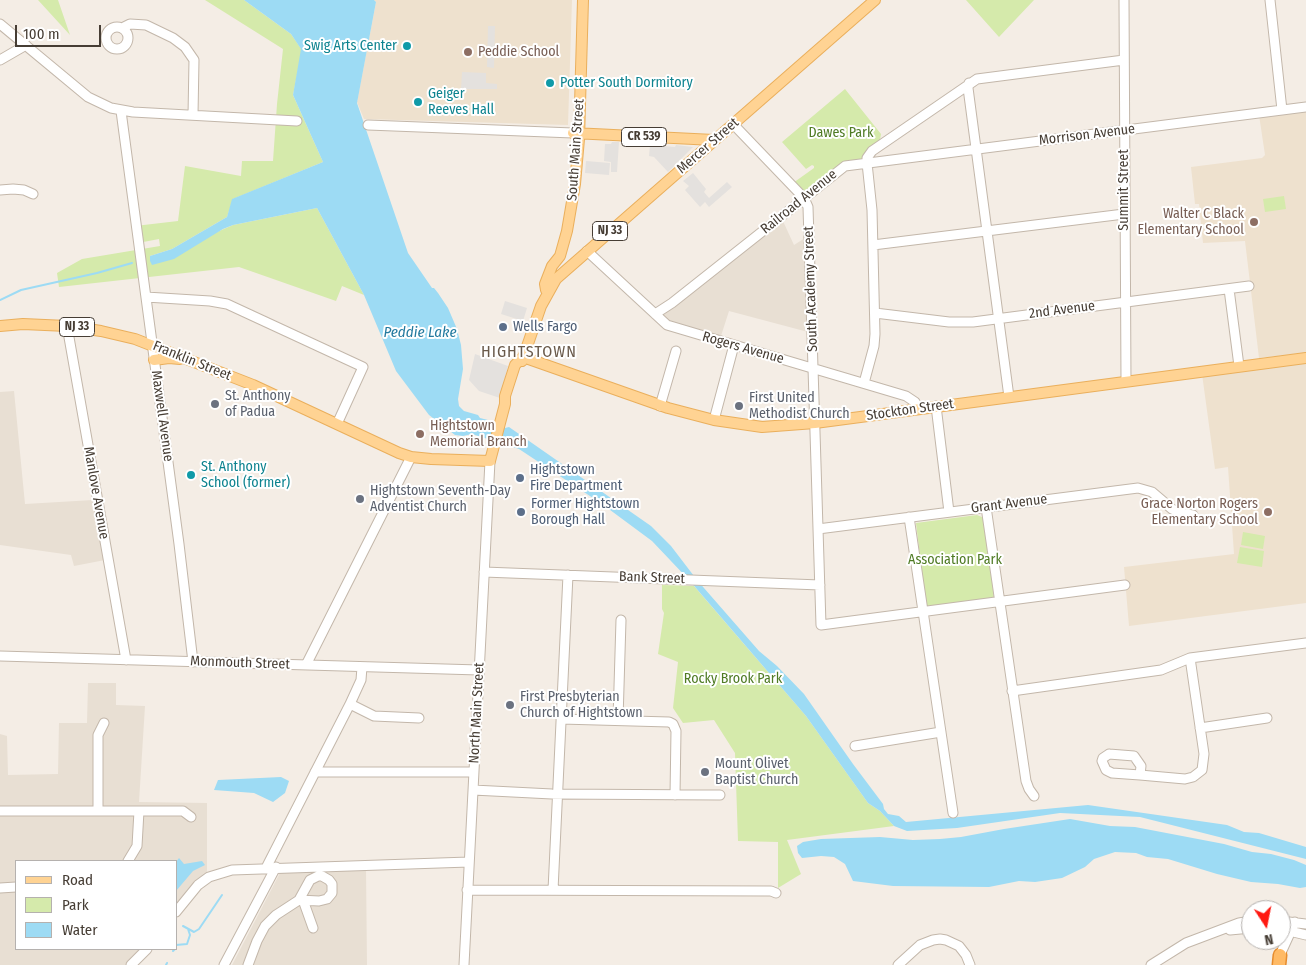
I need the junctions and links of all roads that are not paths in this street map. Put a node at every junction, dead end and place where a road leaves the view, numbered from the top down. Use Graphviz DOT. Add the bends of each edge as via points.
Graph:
graph roads {
  1 [pos="583,0"];
  2 [pos="875,0"];
  3 [pos="1124,0"];
  4 [pos="1270,0"];
  5 [pos="0,24"];
  6 [pos="122,28"];
  7 [pos="26,45"];
  8 [pos="0,60"];
  9 [pos="1124,60"];
  10 [pos="969,83"];
  11 [pos="1306,107"];
  12 [pos="121,110"];
  13 [pos="1282,110"];
  14 [pos="193,115"];
  15 [pos="297,121"];
  16 [pos="733,124"];
  17 [pos="368,125"];
  18 [pos="1124,130"];
  19 [pos="576,134"];
  20 [pos="714,140"];
  21 [pos="977,149"];
  22 [pos="867,163"];
  23 [pos="0,190"];
  24 [pos="33,194"];
  25 [pos="804,198"];
  26 [pos="1124,214"];
  27 [pos="988,231"];
  28 [pos="873,245"];
  29 [pos="587,251"];
  30 [pos="1249,286"];
  31 [pos="1229,289"];
  32 [pos="146,296"];
  33 [pos="546,296"];
  34 [pos="1125,302"];
  35 [pos="875,313"];
  36 [pos="656,314"];
  37 [pos="999,318"];
  38 [pos="0,326"];
  39 [pos="66,326"];
  40 [pos="152,344"];
  41 [pos="734,345"];
  42 [pos="676,351"];
  43 [pos="523,357"];
  44 [pos="1306,358"];
  45 [pos="190,359"];
  46 [pos="154,360"];
  47 [pos="1239,366"];
  48 [pos="813,368"];
  49 [pos="1126,380"];
  50 [pos="864,383"];
  51 [pos="1008,397"];
  52 [pos="660,406"];
  53 [pos="936,406"];
  54 [pos="919,409"];
  55 [pos="714,420"];
  56 [pos="815,422"];
  57 [pos="337,424"];
  58 [pos="494,443"];
  59 [pos="411,457"];
  60 [pos="477,461"];
  61 [pos="490,461"];
  62 [pos="986,508"];
  63 [pos="949,512"];
  64 [pos="1193,515"];
  65 [pos="909,517"];
  66 [pos="818,529"];
  67 [pos="484,572"];
  68 [pos="568,575"];
  69 [pos="1125,585"];
  70 [pos="820,586"];
  71 [pos="1000,602"];
  72 [pos="923,612"];
  73 [pos="621,620"];
  74 [pos="1306,643"];
  75 [pos="0,656"];
  76 [pos="1190,658"];
  77 [pos="126,660"];
  78 [pos="193,662"];
  79 [pos="306,664"];
  80 [pos="362,667"];
  81 [pos="479,670"];
  82 [pos="1012,691"];
  83 [pos="350,704"];
  84 [pos="419,718"];
  85 [pos="1267,718"];
  86 [pos="561,719"];
  87 [pos="618,720"];
  88 [pos="104,723"];
  89 [pos="1200,728"];
  90 [pos="941,732"];
  91 [pos="854,746"];
  92 [pos="315,772"];
  93 [pos="474,772"];
  94 [pos="1140,775"];
  95 [pos="473,790"];
  96 [pos="557,794"];
  97 [pos="675,795"];
  98 [pos="720,795"];
  99 [pos="1034,796"];
  100 [pos="0,811"];
  101 [pos="98,811"];
  102 [pos="139,811"];
  103 [pos="952,813"];
  104 [pos="191,817"];
  105 [pos="129,860"];
  106 [pos="469,862"];
  107 [pos="317,866"];
  108 [pos="276,867"];
  109 [pos="266,868"];
  110 [pos="318,876"];
  111 [pos="15,887"];
  112 [pos="0,888"];
  113 [pos="467,890"];
  114 [pos="553,890"];
  115 [pos="776,893"];
  116 [pos="301,900"];
  117 [pos="178,910"];
  118 [pos="1291,921"];
  119 [pos="1295,922"];
  120 [pos="1241,923"];
  121 [pos="1306,924"];
  122 [pos="313,928"];
  123 [pos="1241,929"];
  124 [pos="1222,930"];
  125 [pos="1291,931"];
  126 [pos="1306,935"];
  127 [pos="146,950"];
  128 [pos="131,965"];
  129 [pos="224,965"];
  130 [pos="248,965"];
  131 [pos="464,965"];
  132 [pos="898,965"];
  133 [pos="970,965"];
  134 [pos="1151,965"];
  1 -- 19 [label="main road, South Main Street"];
  2 -- 16 [label="main road, Mercer Street / NJ 33"];
  3 -- 9 [label="street, Summit Street"];
  4 -- 13 [label="street"];
  5 -- 7 [label="street"];
  6 -- 14 [label="street" via="130,24 146,25 185,47 194,60 195,68"];
  7 -- 8 [label="street"];
  7 -- 12 [label="street" via="88,96 100,104"];
  9 -- 10 [label="street" via="976,79"];
  9 -- 18 [label="street, Summit Street"];
  10 -- 21 [label="street"];
  10 -- 22 [label="street" via="872,150"];
  11 -- 13 [label="street, Morrison Avenue"];
  12 -- 14 [label="street"];
  12 -- 32 [label="street, Maxwell Avenue"];
  13 -- 18 [label="street, Morrison Avenue"];
  14 -- 15 [label="street"];
  16 -- 20 [label="main road, Mercer Street / NJ 33"];
  16 -- 25 [label="street"];
  17 -- 19 [label="street"];
  18 -- 21 [label="street, Morrison Avenue"];
  18 -- 26 [label="street, Summit Street"];
  19 -- 20 [label="main road, CR 539"];
  19 -- 33 [label="main road, South Main Street" via="578,164 570,217 562,249 546,284"];
  20 -- 29 [label="main road, Mercer Street / NJ 33"];
  21 -- 22 [label="street, Morrison Avenue"];
  21 -- 27 [label="street"];
  22 -- 25 [label="street, Railroad Avenue" via="845,166"];
  22 -- 28 [label="street"];
  23 -- 24 [label="street" via="24,190"];
  25 -- 36 [label="street, Railroad Avenue"];
  25 -- 48 [label="street, South Academy Street" via="808,207"];
  26 -- 27 [label="street"];
  26 -- 34 [label="street, Summit Street"];
  27 -- 28 [label="street"];
  27 -- 37 [label="street"];
  28 -- 35 [label="street"];
  29 -- 33 [label="main road, Mercer Street / NJ 33" via="556,279"];
  29 -- 36 [label="street, Rogers Avenue"];
  30 -- 31 [label="street, 2nd Avenue"];
  31 -- 34 [label="street, 2nd Avenue"];
  31 -- 47 [label="street"];
  32 -- 40 [label="street, Maxwell Avenue"];
  32 -- 57 [label="street" via="227,304 363,367"];
  33 -- 43 [label="main road, NJ 33"];
  34 -- 37 [label="street, 2nd Avenue"];
  34 -- 49 [label="street, Summit Street"];
  35 -- 37 [label="street, 2nd Avenue" via="957,322"];
  35 -- 50 [label="street" via="874,346"];
  36 -- 41 [label="street, Rogers Avenue" via="667,325"];
  37 -- 51 [label="street"];
  38 -- 39 [label="main road, Franklin Street / NJ 33"];
  39 -- 40 [label="main road, Franklin Street / NJ 33" via="109,332"];
  39 -- 77 [label="street, Manlove Avenue"];
  40 -- 45 [label="main road, Franklin Street / NJ 33"];
  40 -- 46 [label="street, Maxwell Avenue"];
  41 -- 48 [label="street, Rogers Avenue"];
  41 -- 55 [label="street"];
  42 -- 52 [label="street"];
  43 -- 52 [label="main road, Stockton Street"];
  43 -- 58 [label="main road, NJ 33"];
  44 -- 47 [label="main road, Stockton Street"];
  45 -- 46 [label="main road"];
  45 -- 57 [label="main road, Franklin Street / NJ 33"];
  46 -- 78 [label="street, Maxwell Avenue"];
  47 -- 49 [label="main road, Stockton Street"];
  48 -- 50 [label="street, Rogers Avenue"];
  48 -- 56 [label="street, South Academy Street"];
  49 -- 51 [label="main road, Stockton Street"];
  50 -- 54 [label="street, Rogers Avenue" via="906,396"];
  51 -- 53 [label="main road, Stockton Street"];
  52 -- 55 [label="main road, Stockton Street"];
  53 -- 54 [label="main road, Stockton Street"];
  53 -- 63 [label="street"];
  54 -- 56 [label="main road, Stockton Street"];
  55 -- 56 [label="main road, Stockton Street" via="762,427"];
  56 -- 66 [label="street, South Academy Street"];
  57 -- 59 [label="main road, Franklin Street / NJ 33"];
  58 -- 60 [label="main road"];
  58 -- 61 [label="main road, NJ 33"];
  59 -- 60 [label="main road, Franklin Street / NJ 33"];
  59 -- 79 [label="street"];
  60 -- 61 [label="main road, Franklin Street / NJ 33"];
  61 -- 67 [label="street, North Main Street"];
  62 -- 63 [label="street, Grant Avenue"];
  62 -- 64 [label="street, Grant Avenue" via="1138,488 1152,492 1180,512"];
  62 -- 71 [label="street"];
  63 -- 65 [label="street, Grant Avenue"];
  65 -- 66 [label="street, Grant Avenue"];
  65 -- 72 [label="street"];
  66 -- 70 [label="street, South Academy Street"];
  67 -- 68 [label="street, Bank Street"];
  67 -- 81 [label="street, North Main Street"];
  68 -- 70 [label="street, Bank Street"];
  68 -- 86 [label="street"];
  69 -- 71 [label="street"];
  70 -- 72 [label="street, South Academy Street" via="821,625"];
  71 -- 72 [label="street"];
  71 -- 82 [label="street"];
  72 -- 90 [label="street"];
  73 -- 87 [label="street"];
  74 -- 76 [label="street"];
  75 -- 77 [label="street, Monmouth Street"];
  76 -- 82 [label="street" via="1161,670"];
  76 -- 89 [label="street"];
  77 -- 78 [label="street, Monmouth Street"];
  78 -- 79 [label="street, Monmouth Street"];
  79 -- 80 [label="street, Monmouth Street"];
  80 -- 81 [label="street, Monmouth Street"];
  80 -- 83 [label="street" via="361,680"];
  81 -- 93 [label="street, North Main Street"];
  82 -- 99 [label="street" via="1026,781"];
  83 -- 84 [label="street" via="374,716"];
  83 -- 92 [label="street"];
  85 -- 89 [label="street"];
  86 -- 87 [label="street"];
  86 -- 96 [label="street"];
  87 -- 97 [label="street" via="673,724 676,731"];
  88 -- 101 [label="street" via="98,735"];
  89 -- 94 [label="street" via="1204,760 1199,774 1185,779"];
  90 -- 91 [label="street"];
  90 -- 103 [label="street"];
  92 -- 93 [label="street"];
  92 -- 109 [label="street"];
  93 -- 95 [label="street, North Main Street"];
  95 -- 96 [label="street"];
  95 -- 106 [label="street, North Main Street"];
  96 -- 97 [label="street"];
  96 -- 114 [label="street"];
  97 -- 98 [label="street"];
  100 -- 101 [label="street"];
  101 -- 102 [label="street"];
  102 -- 104 [label="street" via="183,812"];
  102 -- 105 [label="street" via="137,846"];
  106 -- 107 [label="street"];
  106 -- 113 [label="street, North Main Street"];
  107 -- 108 [label="street"];
  107 -- 110 [label="street"];
  108 -- 109 [label="street"];
  108 -- 129 [label="street"];
  109 -- 117 [label="street" via="232,870 209,877"];
  110 -- 116 [label="street" via="310,880"];
  110 -- 116 [label="street" via="326,877 332,884 330,897 323,901"];
  111 -- 112 [label="street"];
  113 -- 114 [label="street"];
  113 -- 131 [label="street, North Main Street"];
  114 -- 115 [label="street"];
  116 -- 122 [label="street"];
  116 -- 130 [label="street" via="276,915 266,926"];
  118 -- 119 [label="street"];
  119 -- 121 [label="street"];
  119 -- 125 [label="street"];
  120 -- 124 [label="street"];
  123 -- 124 [label="street"];
  124 -- 134 [label="street" via="1186,943"];
  125 -- 126 [label="street"];
  127 -- 128 [label="street"];
  132 -- 133 [label="street" via="920,945 940,939 958,946"];
}
